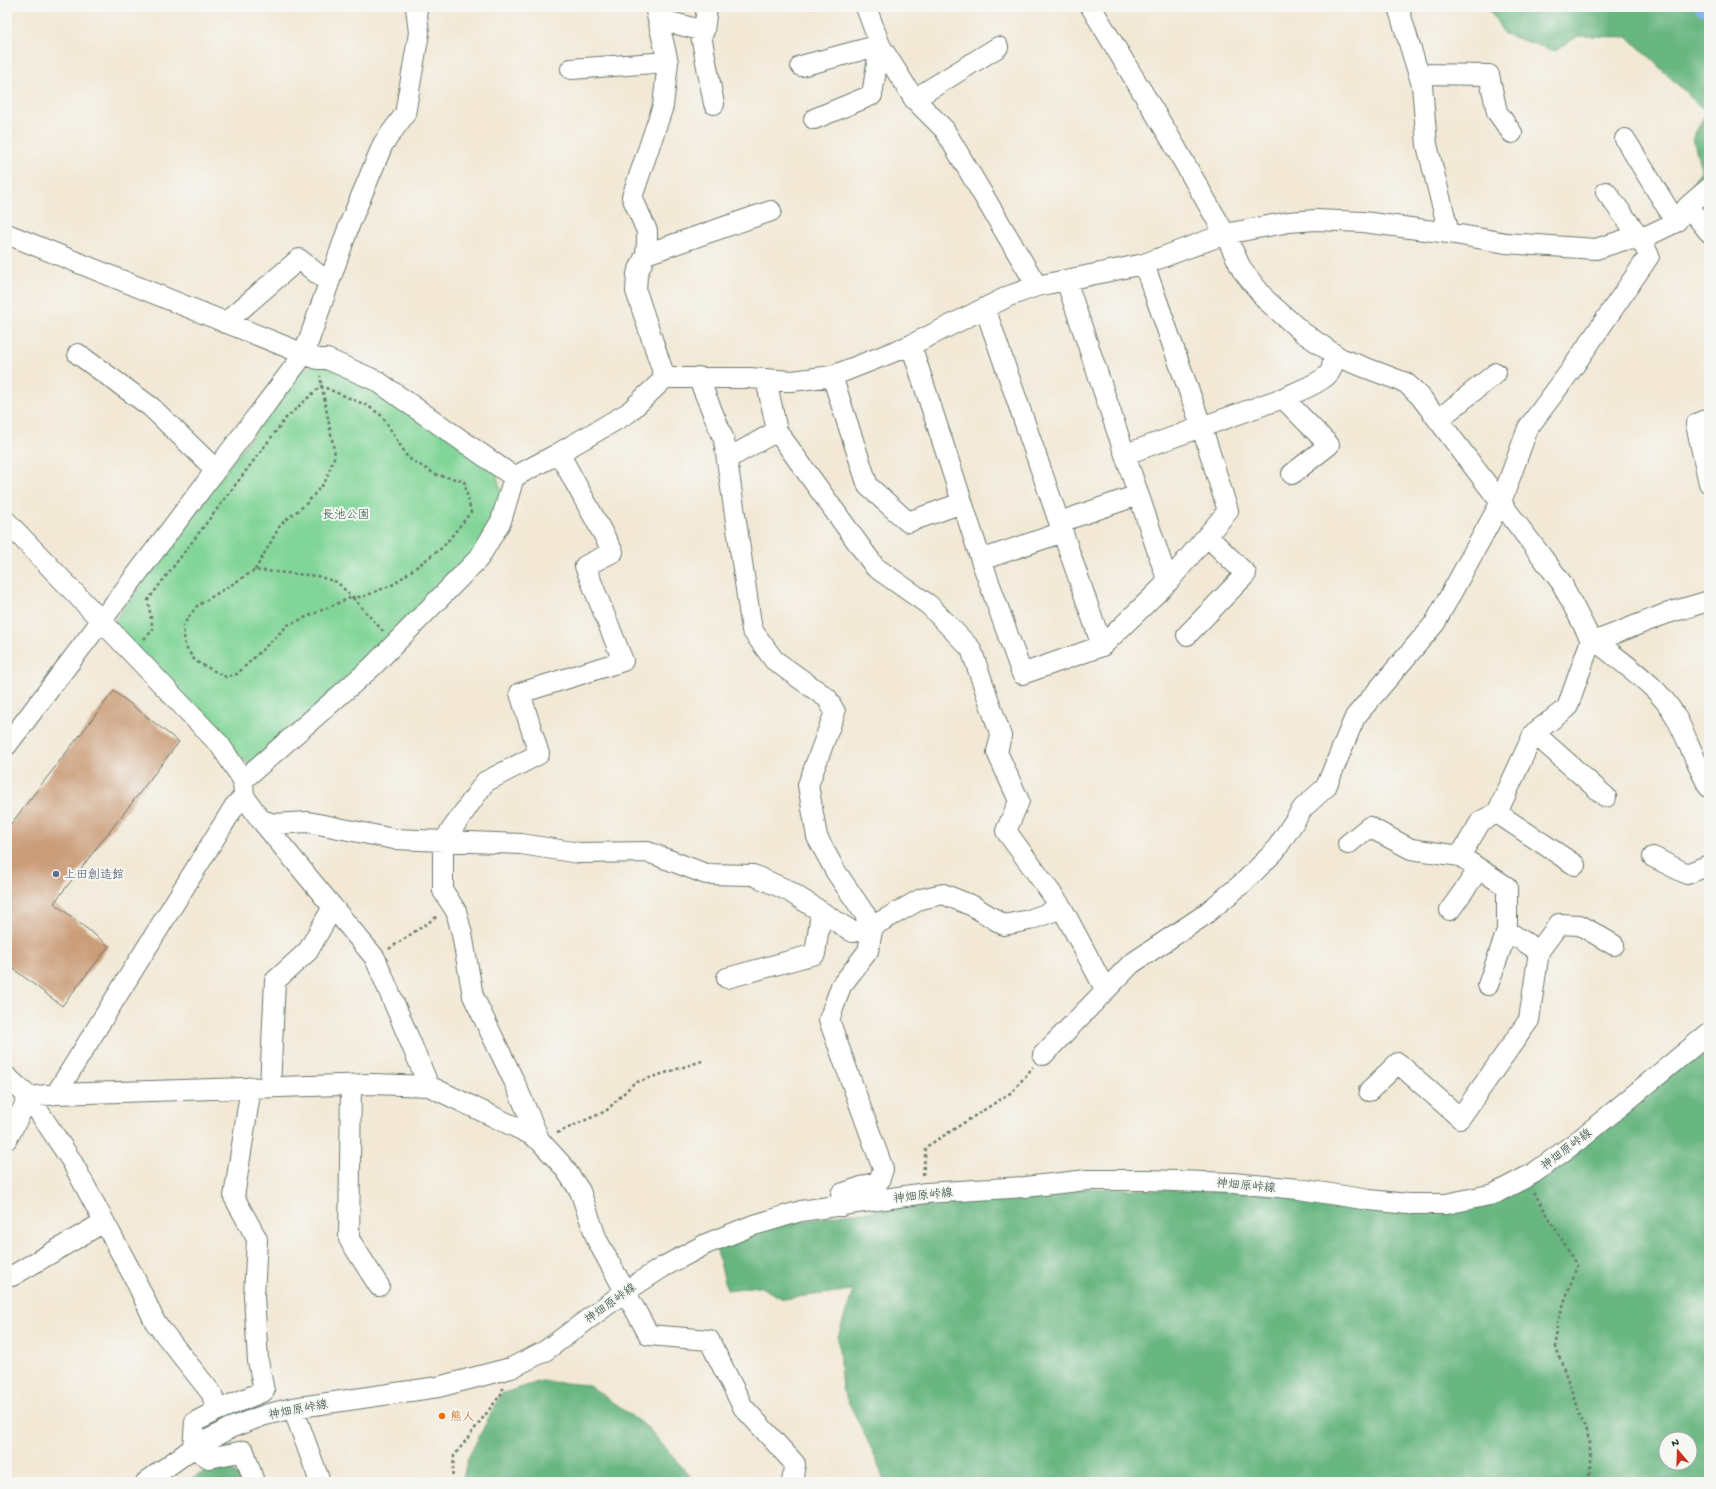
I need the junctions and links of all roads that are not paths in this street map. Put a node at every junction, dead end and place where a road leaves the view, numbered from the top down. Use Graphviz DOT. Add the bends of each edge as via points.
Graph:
graph roads {
  1 [pos="416,7"];
  2 [pos="707,7"];
  3 [pos="866,7"];
  4 [pos="1091,7"];
  5 [pos="1398,7"];
  6 [pos="656,13"];
  7 [pos="700,30"];
  8 [pos="880,45"];
  9 [pos="998,47"];
  10 [pos="668,62"];
  11 [pos="801,66"];
  12 [pos="571,69"];
  13 [pos="1419,74"];
  14 [pos="914,99"];
  15 [pos="714,104"];
  16 [pos="814,119"];
  17 [pos="1512,133"];
  18 [pos="1625,139"];
  19 [pos="1709,188"];
  20 [pos="1606,192"];
  21 [pos="1688,206"];
  22 [pos="771,211"];
  23 [pos="1676,222"];
  24 [pos="1709,232"];
  25 [pos="1449,233"];
  26 [pos="7,234"];
  27 [pos="1225,234"];
  28 [pos="1641,239"];
  29 [pos="646,254"];
  30 [pos="1144,264"];
  31 [pos="1066,280"];
  32 [pos="328,283"];
  33 [pos="1037,286"];
  34 [pos="985,308"];
  35 [pos="225,323"];
  36 [pos="910,345"];
  37 [pos="78,354"];
  38 [pos="304,354"];
  39 [pos="1333,354"];
  40 [pos="1496,373"];
  41 [pos="832,376"];
  42 [pos="698,377"];
  43 [pos="665,378"];
  44 [pos="766,379"];
  45 [pos="1283,398"];
  46 [pos="1709,418"];
  47 [pos="1439,419"];
  48 [pos="1202,428"];
  49 [pos="777,431"];
  50 [pos="559,453"];
  51 [pos="1126,454"];
  52 [pos="727,459"];
  53 [pos="216,470"];
  54 [pos="1292,474"];
  55 [pos="514,477"];
  56 [pos="1709,483"];
  57 [pos="1138,496"];
  58 [pos="1501,502"];
  59 [pos="962,504"];
  60 [pos="7,522"];
  61 [pos="1061,527"];
  62 [pos="1207,536"];
  63 [pos="981,560"];
  64 [pos="1168,582"];
  65 [pos="1709,601"];
  66 [pos="102,622"];
  67 [pos="1187,635"];
  68 [pos="1594,641"];
  69 [pos="1102,646"];
  70 [pos="1534,733"];
  71 [pos="7,745"];
  72 [pos="1709,787"];
  73 [pos="243,788"];
  74 [pos="1606,797"];
  75 [pos="1497,813"];
  76 [pos="260,819"];
  77 [pos="443,842"];
  78 [pos="1348,844"];
  79 [pos="1460,856"];
  80 [pos="1652,857"];
  81 [pos="1574,865"];
  82 [pos="1709,865"];
  83 [pos="1479,869"];
  84 [pos="333,907"];
  85 [pos="1062,908"];
  86 [pos="1450,910"];
  87 [pos="821,913"];
  88 [pos="873,926"];
  89 [pos="1507,931"];
  90 [pos="1614,945"];
  91 [pos="1539,951"];
  92 [pos="727,978"];
  93 [pos="1488,985"];
  94 [pos="1105,989"];
  95 [pos="1709,1033"];
  96 [pos="1043,1055"];
  97 [pos="7,1077"];
  98 [pos="351,1085"];
  99 [pos="429,1086"];
  100 [pos="261,1087"];
  101 [pos="1369,1091"];
  102 [pos="56,1094"];
  103 [pos="28,1097"];
  104 [pos="7,1139"];
  105 [pos="540,1141"];
  106 [pos="842,1206"];
  107 [pos="104,1222"];
  108 [pos="12,1276"];
  109 [pos="379,1286"];
  110 [pos="626,1291"];
  111 [pos="293,1408"];
  112 [pos="216,1411"];
  113 [pos="193,1448"];
  114 [pos="146,1482"];
  115 [pos="254,1482"];
  116 [pos="320,1482"];
  117 [pos="792,1482"];
  1 -- 32 [label="street" via="419,33 405,114 383,144"];
  2 -- 7 [label="street" via="704,31"];
  3 -- 8 [label="street"];
  4 -- 27 [label="street"];
  5 -- 13 [label="street"];
  6 -- 7 [label="street"];
  6 -- 10 [label="street"];
  7 -- 15 [label="street"];
  8 -- 11 [label="street"];
  8 -- 14 [label="street"];
  8 -- 16 [label="street" via="872,95"];
  9 -- 14 [label="street"];
  10 -- 12 [label="street"];
  10 -- 29 [label="street" via="663,106 632,197 647,231"];
  13 -- 17 [label="street" via="1489,75 1497,112"];
  13 -- 25 [label="street" via="1428,145"];
  14 -- 33 [label="street" via="944,129"];
  18 -- 23 [label="street"];
  19 -- 21 [label="street"];
  20 -- 28 [label="street"];
  21 -- 23 [label="street"];
  21 -- 24 [label="street"];
  22 -- 29 [label="street"];
  23 -- 28 [label="street"];
  25 -- 27 [label="street" via="1364,222 1316,220 1289,222"];
  25 -- 28 [label="street" via="1506,243 1596,249 1624,240"];
  26 -- 35 [label="street"];
  27 -- 30 [label="street"];
  27 -- 39 [label="street" via="1242,270 1266,300 1302,332"];
  28 -- 58 [label="street" via="1649,256 1528,428"];
  29 -- 43 [label="street" via="637,274 636,291"];
  30 -- 31 [label="street"];
  30 -- 48 [label="street"];
  31 -- 33 [label="street"];
  31 -- 51 [label="street"];
  32 -- 35 [label="street" via="299,259"];
  32 -- 38 [label="street"];
  33 -- 34 [label="street"];
  34 -- 36 [label="street"];
  34 -- 61 [label="street"];
  35 -- 38 [label="street"];
  36 -- 41 [label="street"];
  36 -- 59 [label="street"];
  37 -- 53 [label="street" via="151,407"];
  38 -- 53 [label="street"];
  38 -- 55 [label="street" via="327,359 377,381"];
  39 -- 45 [label="street" via="1331,370 1324,378"];
  39 -- 47 [label="street" via="1406,383"];
  40 -- 47 [label="street"];
  41 -- 44 [label="street" via="792,381"];
  41 -- 59 [label="street" via="868,486 908,522"];
  42 -- 43 [label="street"];
  42 -- 44 [label="street"];
  42 -- 52 [label="street" via="724,440"];
  43 -- 50 [label="street" via="628,413"];
  44 -- 49 [label="street"];
  45 -- 48 [label="street"];
  45 -- 54 [label="street" via="1329,446"];
  46 -- 56 [label="street" via="1696,424"];
  47 -- 58 [label="street"];
  48 -- 51 [label="street"];
  48 -- 62 [label="street" via="1228,511"];
  49 -- 52 [label="street"];
  49 -- 85 [label="street" via="875,567 929,604 971,649 1001,736 997,752 1019,801 1006,831"];
  50 -- 55 [label="street"];
  50 -- 77 [label="street" via="613,552 585,566 623,661 520,693 539,754 485,782"];
  51 -- 57 [label="street"];
  52 -- 88 [label="street" via="752,630 774,660 828,698 835,712 808,785 817,837 836,872"];
  53 -- 66 [label="street"];
  55 -- 73 [label="street" via="501,521 479,558 396,644"];
  57 -- 61 [label="street"];
  57 -- 64 [label="street"];
  58 -- 68 [label="street" via="1561,582"];
  58 -- 94 [label="street" via="1435,623 1355,717 1326,788 1303,808 1275,850 1244,882 1203,916 1131,964"];
  59 -- 63 [label="street"];
  60 -- 66 [label="street"];
  61 -- 63 [label="street"];
  61 -- 69 [label="street"];
  62 -- 64 [label="street"];
  62 -- 67 [label="street" via="1246,574"];
  63 -- 69 [label="street" via="1022,674"];
  64 -- 69 [label="street"];
  65 -- 68 [label="street" via="1665,614"];
  66 -- 71 [label="street"];
  66 -- 73 [label="street" via="220,745"];
  68 -- 70 [label="street" via="1567,708"];
  68 -- 72 [label="street" via="1656,690 1676,716"];
  70 -- 74 [label="street"];
  70 -- 75 [label="street"];
  73 -- 76 [label="street"];
  73 -- 102 [label="street" via="234,807"];
  75 -- 79 [label="street" via="1481,821"];
  75 -- 81 [label="street"];
  76 -- 77 [label="street" via="273,824 308,822 394,839"];
  76 -- 84 [label="street"];
  77 -- 87 [label="street" via="521,844 579,854 648,852 706,874 753,875 787,890"];
  77 -- 105 [label="street" via="443,891 453,907 462,934 473,996"];
  78 -- 79 [label="street" via="1369,827 1411,849"];
  79 -- 83 [label="street"];
  80 -- 82 [label="street" via="1687,874"];
  83 -- 86 [label="street"];
  83 -- 89 [label="street" via="1507,888"];
  84 -- 99 [label="street" via="375,958"];
  84 -- 100 [label="street" via="308,951 275,981"];
  85 -- 88 [label="street" via="1029,920 1004,925 973,906 943,894 921,899"];
  85 -- 94 [label="street"];
  87 -- 88 [label="street" via="853,932"];
  87 -- 92 [label="street" via="815,954"];
  88 -- 106 [label="street" via="868,951 841,986 829,1020 883,1169 879,1180 841,1194"];
  89 -- 91 [label="street"];
  89 -- 93 [label="street"];
  90 -- 91 [label="street" via="1580,925 1559,924"];
  91 -- 101 [label="street" via="1529,1020 1460,1118 1398,1063"];
  94 -- 96 [label="street"];
  95 -- 106 [label="street, 神畑原峠線" via="1584,1137 1534,1173 1494,1194 1446,1204 1369,1200 1299,1189 1194,1181 1087,1180 922,1194"];
  97 -- 103 [label="street"];
  98 -- 99 [label="street"];
  98 -- 100 [label="street"];
  98 -- 109 [label="street" via="349,1239"];
  99 -- 105 [label="street"];
  100 -- 102 [label="street"];
  100 -- 112 [label="street" via="234,1197 257,1239 254,1296 258,1361 264,1391"];
  102 -- 103 [label="street"];
  103 -- 104 [label="street"];
  103 -- 107 [label="street" via="71,1160"];
  105 -- 110 [label="street" via="563,1166 580,1192 597,1240"];
  106 -- 110 [label="street, 神畑原峠線" via="801,1211 744,1229 706,1244"];
  107 -- 108 [label="street"];
  107 -- 112 [label="street" via="155,1322 212,1394"];
  110 -- 111 [label="street, 神畑原峠線" via="545,1351 511,1368 438,1387"];
  110 -- 117 [label="street" via="649,1335 709,1340 743,1407 795,1464"];
  111 -- 113 [label="street, 神畑原峠線" via="230,1428"];
  111 -- 116 [label="street"];
  112 -- 113 [label="street" via="194,1422"];
  113 -- 114 [label="street, 神畑原峠線"];
  113 -- 115 [label="street" via="209,1458 244,1451"];
}
